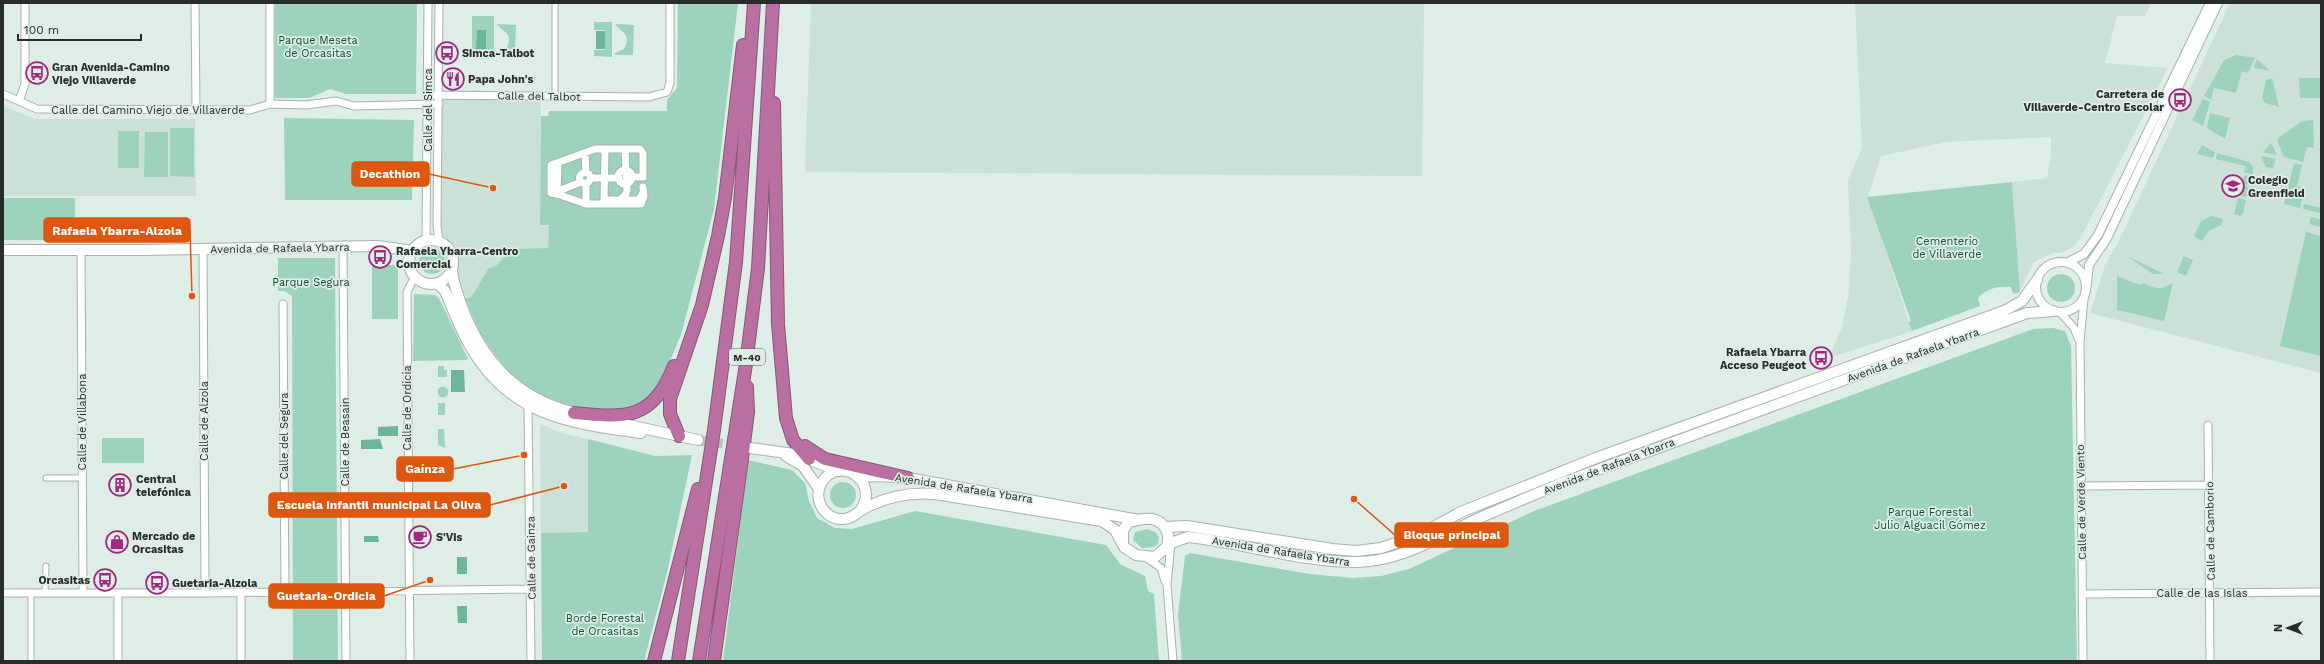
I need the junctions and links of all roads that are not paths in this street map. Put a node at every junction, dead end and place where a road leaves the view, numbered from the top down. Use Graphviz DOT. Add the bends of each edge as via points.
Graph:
graph roads {
  1 [pos="25,3"];
  2 [pos="195,3"];
  3 [pos="270,3"];
  4 [pos="428,3"];
  5 [pos="439,3"];
  6 [pos="555,3"];
  7 [pos="670,3"];
  8 [pos="752,3"];
  9 [pos="774,3"];
  10 [pos="2210,3"];
  11 [pos="2218,3"];
  12 [pos="771,50"];
  13 [pos="3,94"];
  14 [pos="428,95"];
  15 [pos="439,95"];
  16 [pos="555,96"];
  17 [pos="19,100"];
  18 [pos="270,104"];
  19 [pos="428,104"];
  20 [pos="439,104"];
  21 [pos="196,109"];
  22 [pos="605,149"];
  23 [pos="625,149"];
  24 [pos="585,153"];
  25 [pos="625,170"];
  26 [pos="632,177"];
  27 [pos="643,177"];
  28 [pos="605,178"];
  29 [pos="618,178"];
  30 [pos="586,179"];
  31 [pos="626,186"];
  32 [pos="605,188"];
  33 [pos="643,188"];
  34 [pos="558,194"];
  35 [pos="585,195"];
  36 [pos="604,200"];
  37 [pos="620,200"];
  38 [pos="586,204"];
  39 [pos="612,204"];
  40 [pos="426,241"];
  41 [pos="439,241"];
  42 [pos="343,247"];
  43 [pos="3,250"];
  44 [pos="204,250"];
  45 [pos="81,251"];
  46 [pos="412,251"];
  47 [pos="2068,262"];
  48 [pos="452,271"];
  49 [pos="708,277"];
  50 [pos="417,279"];
  51 [pos="2037,280"];
  52 [pos="438,284"];
  53 [pos="2085,295"];
  54 [pos="283,304"];
  55 [pos="2056,312"];
  56 [pos="2080,342"];
  57 [pos="746,364"];
  58 [pos="784,396"];
  59 [pos="528,407"];
  60 [pos="574,413"];
  61 [pos="2208,425"];
  62 [pos="714,430"];
  63 [pos="679,436"];
  64 [pos="698,440"];
  65 [pos="750,448"];
  66 [pos="777,452"];
  67 [pos="809,459"];
  68 [pos="839,471"];
  69 [pos="859,477"];
  70 [pos="46,478"];
  71 [pos="83,478"];
  72 [pos="908,478"];
  73 [pos="2209,485"];
  74 [pos="2081,486"];
  75 [pos="819,489"];
  76 [pos="860,511"];
  77 [pos="1139,520"];
  78 [pos="1165,528"];
  79 [pos="1172,543"];
  80 [pos="1124,547"];
  81 [pos="1164,551"];
  82 [pos="1143,556"];
  83 [pos="46,566"];
  84 [pos="1167,585"];
  85 [pos="531,589"];
  86 [pos="409,590"];
  87 [pos="346,591"];
  88 [pos="285,592"];
  89 [pos="2321,592"];
  90 [pos="3,593"];
  91 [pos="31,593"];
  92 [pos="45,593"];
  93 [pos="83,593"];
  94 [pos="118,593"];
  95 [pos="205,593"];
  96 [pos="241,593"];
  97 [pos="2083,594"];
  98 [pos="2210,594"];
  99 [pos="31,661"];
  100 [pos="118,661"];
  101 [pos="241,661"];
  102 [pos="346,661"];
  103 [pos="410,661"];
  104 [pos="531,661"];
  105 [pos="654,661"];
  106 [pos="678,661"];
  107 [pos="698,661"];
  108 [pos="714,661"];
  109 [pos="1173,661"];
  110 [pos="2083,661"];
  111 [pos="2210,661"];
  1 -- 17 [label="street" via="25,84"];
  2 -- 21 [label="street"];
  3 -- 18 [label="street"];
  4 -- 14 [label="street, Calle del Simca"];
  5 -- 15 [label="street, Calle del Simca"];
  6 -- 16 [label="street"];
  7 -- 16 [label="street, Calle del Talbot" via="670,83 667,92 649,97"];
  8 -- 49 [label="highway" via="745,28 725,198"];
  8 -- 62 [label="highway, M-40" via="736,262"];
  9 -- 12 [label="highway, M-40"];
  10 -- 47 [label="street" via="2098,235 2084,254"];
  11 -- 53 [label="street" via="2106,240 2090,265"];
  12 -- 57 [label="highway, M-40" via="758,268"];
  12 -- 58 [label="highway" via="776,135 775,241 778,324"];
  13 -- 17 [label="street, Calle del Camino Viejo de Villaverde"];
  14 -- 15 [label="street, Calle del Talbot"];
  14 -- 19 [label="street, Calle del Simca"];
  15 -- 16 [label="street, Calle del Talbot"];
  15 -- 20 [label="street, Calle del Simca"];
  17 -- 21 [label="street, Calle del Camino Viejo de Villaverde" via="37,109"];
  18 -- 19 [label="street, Calle del Camino Viejo de Villaverde" via="306,105 336,101 354,106"];
  18 -- 21 [label="street, Calle del Camino Viejo de Villaverde" via="250,110"];
  19 -- 20 [label="street, Calle del Camino Viejo de Villaverde"];
  19 -- 40 [label="street, Calle del Simca"];
  20 -- 41 [label="street, Calle del Simca"];
  22 -- 23 [label="street"];
  22 -- 24 [label="street"];
  22 -- 28 [label="street"];
  23 -- 25 [label="street"];
  23 -- 27 [label="street" via="642,150"];
  24 -- 30 [label="street"];
  24 -- 34 [label="street" via="551,165 551,193"];
  25 -- 26 [label="street" via="630,172"];
  25 -- 29 [label="street"];
  25 -- 31 [label="street"];
  26 -- 27 [label="street"];
  26 -- 31 [label="street"];
  27 -- 33 [label="street"];
  28 -- 29 [label="street"];
  28 -- 30 [label="street"];
  28 -- 32 [label="street"];
  29 -- 31 [label="street"];
  30 -- 34 [label="street" via="561,190"];
  30 -- 35 [label="street"];
  31 -- 32 [label="street" via="623,194 616,198 608,194"];
  31 -- 37 [label="street" via="626,194"];
  32 -- 36 [label="street"];
  33 -- 37 [label="street" via="639,200"];
  33 -- 39 [label="street" via="641,204"];
  34 -- 38 [label="street"];
  35 -- 36 [label="street" via="589,200"];
  35 -- 38 [label="street"];
  36 -- 37 [label="street"];
  37 -- 39 [label="street"];
  38 -- 39 [label="street"];
  40 -- 41 [label="main road"];
  40 -- 46 [label="main road"];
  41 -- 48 [label="main road" via="449,248 452,254"];
  42 -- 44 [label="main road, Avenida de Rafaela Ybarra"];
  42 -- 46 [label="main road, Avenida de Rafaela Ybarra" via="378,246"];
  42 -- 87 [label="street, Calle de Beasain"];
  43 -- 45 [label="main road, Avenida de Rafaela Ybarra"];
  44 -- 45 [label="main road, Avenida de Rafaela Ybarra"];
  44 -- 95 [label="street, Calle de Alzola"];
  45 -- 71 [label="street, Calle de Villabona"];
  46 -- 50 [label="main road" via="409,263"];
  47 -- 51 [label="street" via="2049,265"];
  47 -- 53 [label="street" via="2083,273 2086,282"];
  48 -- 52 [label="main road"];
  48 -- 60 [label="main road" via="457,296 473,332 494,365 519,389 535,400"];
  49 -- 60 [label="highway" via="669,378 653,400 642,409 626,416"];
  49 -- 63 [label="highway" via="702,305 670,399 671,418"];
  50 -- 52 [label="main road" via="424,283"];
  50 -- 86 [label="street, Calle de Ordicia" via="412,282 407,292"];
  51 -- 55 [label="street" via="2039,298 2045,306"];
  51 -- 78 [label="main road, Avenida de Rafaela Ybarra" via="2022,301 2004,311 1596,458 1462,512 1419,535 1381,548 1338,550 1187,526"];
  52 -- 59 [label="main road" via="445,291 470,347 506,389"];
  53 -- 55 [label="street" via="2074,309"];
  53 -- 56 [label="street, Calle de Verde Viento"];
  54 -- 88 [label="street, Calle del Segura"];
  55 -- 56 [label="street, Calle de Verde Viento" via="2074,328"];
  55 -- 79 [label="main road, Avenida de Rafaela Ybarra" via="2027,314 1559,484 1483,516 1423,546 1384,559 1357,562 1332,560 1188,537"];
  56 -- 74 [label="street, Calle de Verde Viento"];
  57 -- 107 [label="highway, M-40"];
  57 -- 108 [label="highway" via="748,412"];
  58 -- 67 [label="highway" via="790,434"];
  58 -- 72 [label="highway" via="793,428 800,441 812,453 825,460"];
  59 -- 63 [label="main road" via="574,422"];
  59 -- 85 [label="street, Calle de Gainza"];
  60 -- 63 [label="main road"];
  61 -- 73 [label="street, Calle de Camborio"];
  62 -- 105 [label="highway"];
  62 -- 106 [label="highway, M-40"];
  63 -- 64 [label="main road"];
  65 -- 66 [label="main road, Avenida de Rafaela Ybarra"];
  66 -- 67 [label="main road, Avenida de Rafaela Ybarra"];
  66 -- 75 [label="main road, Avenida de Rafaela Ybarra" via="803,466"];
  67 -- 68 [label="main road, Avenida de Rafaela Ybarra"];
  68 -- 69 [label="main road, Avenida de Rafaela Ybarra" via="850,472"];
  68 -- 75 [label="main road" via="826,477"];
  69 -- 72 [label="main road, Avenida de Rafaela Ybarra"];
  69 -- 76 [label="main road" via="865,486 866,496"];
  70 -- 71 [label="street"];
  71 -- 93 [label="street, Calle de Villabona"];
  72 -- 77 [label="main road, Avenida de Rafaela Ybarra"];
  73 -- 74 [label="street"];
  73 -- 98 [label="street, Calle de Camborio"];
  74 -- 97 [label="street, Calle de Verde Viento"];
  75 -- 76 [label="main road, Avenida de Rafaela Ybarra" via="820,503 828,515 834,518 849,518"];
  76 -- 80 [label="main road, Avenida de Rafaela Ybarra" via="898,495 915,492 935,494 1102,521 1115,530"];
  77 -- 78 [label="main road, Avenida de Rafaela Ybarra" via="1153,519"];
  77 -- 80 [label="main road" via="1129,522 1123,530"];
  78 -- 81 [label="main road" via="1168,540"];
  79 -- 81 [label="main road, Avenida de Rafaela Ybarra"];
  79 -- 84 [label="street"];
  80 -- 82 [label="main road" via="1136,555"];
  81 -- 82 [label="main road, Avenida de Rafaela Ybarra" via="1155,557"];
  82 -- 84 [label="street" via="1161,568"];
  83 -- 92 [label="street"];
  84 -- 109 [label="street"];
  85 -- 86 [label="street"];
  85 -- 104 [label="street, Calle de Gainza"];
  86 -- 87 [label="street"];
  86 -- 103 [label="street, Calle de Ordicia"];
  87 -- 88 [label="street"];
  87 -- 102 [label="street, Calle de Beasain"];
  88 -- 96 [label="street"];
  89 -- 98 [label="street, Calle de las Islas"];
  90 -- 91 [label="street"];
  91 -- 92 [label="street"];
  91 -- 99 [label="street"];
  92 -- 93 [label="street"];
  93 -- 94 [label="street"];
  94 -- 95 [label="street"];
  94 -- 100 [label="street"];
  95 -- 96 [label="street"];
  96 -- 101 [label="street"];
  97 -- 98 [label="street, Calle de las Islas"];
  97 -- 110 [label="street, Calle de Verde Viento"];
  98 -- 111 [label="street, Calle de Camborio"];
}
